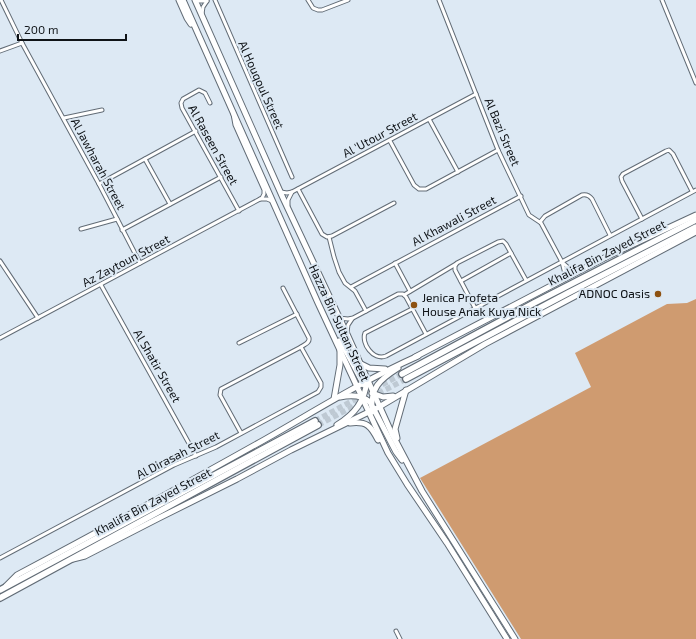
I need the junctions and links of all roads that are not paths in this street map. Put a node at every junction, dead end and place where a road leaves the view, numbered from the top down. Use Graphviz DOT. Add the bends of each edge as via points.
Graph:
graph roads {
  1 [pos="1,0"];
  2 [pos="179,0"];
  3 [pos="183,0"];
  4 [pos="195,0"];
  5 [pos="207,0"];
  6 [pos="220,0"];
  7 [pos="308,0"];
  8 [pos="348,0"];
  9 [pos="439,0"];
  10 [pos="662,0"];
  11 [pos="215,1"];
  12 [pos="202,14"];
  13 [pos="195,28"];
  14 [pos="22,43"];
  15 [pos="0,51"];
  16 [pos="696,83"];
  17 [pos="476,94"];
  18 [pos="210,103"];
  19 [pos="102,110"];
  20 [pos="233,111"];
  21 [pos="64,118"];
  22 [pos="429,120"];
  23 [pos="196,132"];
  24 [pos="390,141"];
  25 [pos="498,150"];
  26 [pos="145,159"];
  27 [pos="458,172"];
  28 [pos="221,177"];
  29 [pos="292,177"];
  30 [pos="99,184"];
  31 [pos="298,189"];
  32 [pos="694,190"];
  33 [pos="280,191"];
  34 [pos="292,192"];
  35 [pos="521,196"];
  36 [pos="260,199"];
  37 [pos="394,203"];
  38 [pos="170,204"];
  39 [pos="274,204"];
  40 [pos="288,208"];
  41 [pos="239,211"];
  42 [pos="696,215"];
  43 [pos="117,219"];
  44 [pos="642,219"];
  45 [pos="696,220"];
  46 [pos="540,222"];
  47 [pos="696,227"];
  48 [pos="81,229"];
  49 [pos="122,230"];
  50 [pos="696,232"];
  51 [pos="610,235"];
  52 [pos="329,237"];
  53 [pos="511,253"];
  54 [pos="0,261"];
  55 [pos="562,262"];
  56 [pos="140,263"];
  57 [pos="395,263"];
  58 [pos="456,264"];
  59 [pos="581,270"];
  60 [pos="563,279"];
  61 [pos="526,280"];
  62 [pos="461,281"];
  63 [pos="101,285"];
  64 [pos="351,287"];
  65 [pos="283,288"];
  66 [pos="410,291"];
  67 [pos="404,295"];
  68 [pos="475,308"];
  69 [pos="412,309"];
  70 [pos="366,311"];
  71 [pos="297,314"];
  72 [pos="38,318"];
  73 [pos="339,318"];
  74 [pos="354,318"];
  75 [pos="333,334"];
  76 [pos="347,334"];
  77 [pos="426,334"];
  78 [pos="0,338"];
  79 [pos="239,343"];
  80 [pos="301,347"];
  81 [pos="340,348"];
  82 [pos="418,356"];
  83 [pos="359,361"];
  84 [pos="362,383"];
  85 [pos="366,388"];
  86 [pos="407,389"];
  87 [pos="373,394"];
  88 [pos="398,395"];
  89 [pos="335,398"];
  90 [pos="362,398"];
  91 [pos="373,408"];
  92 [pos="347,423"];
  93 [pos="241,433"];
  94 [pos="291,450"];
  95 [pos="196,456"];
  96 [pos="394,464"];
  97 [pos="407,465"];
  98 [pos="0,558"];
  99 [pos="72,558"];
  100 [pos="3,588"];
  101 [pos="0,598"];
  102 [pos="396,631"];
  103 [pos="507,638"];
  104 [pos="400,639"];
  105 [pos="515,639"];
  1 -- 14 [label="street, Al Jawharah Street"];
  2 -- 13 [label="main road"];
  3 -- 13 [label="main road, Hazza Bin Sultan Street"];
  4 -- 5 [label="street"];
  4 -- 12 [label="main road, Hazza Bin Sultan Street"];
  5 -- 12 [label="street"];
  6 -- 11 [label="street"];
  7 -- 8 [label="street" via="313,8 320,10"];
  9 -- 17 [label="street, Al Bazi Street"];
  10 -- 16 [label="street"];
  11 -- 29 [label="street, Al Houqoul Street"];
  12 -- 33 [label="main road, Hazza Bin Sultan Street"];
  13 -- 20 [label="main road, Hazza Bin Sultan Street"];
  14 -- 15 [label="street"];
  14 -- 21 [label="street, Al Jawharah Street"];
  17 -- 22 [label="street, Al 'Utour Street"];
  17 -- 25 [label="street, Al Bazi Street"];
  18 -- 23 [label="street, Al Raseen Street" via="202,90 182,101 181,106"];
  19 -- 21 [label="street, Al Jawharah Street"];
  20 -- 36 [label="street" via="235,125 264,190"];
  20 -- 39 [label="main road, Hazza Bin Sultan Street"];
  21 -- 30 [label="street, Al Jawharah Street"];
  22 -- 24 [label="street, Al 'Utour Street"];
  22 -- 27 [label="street"];
  23 -- 26 [label="street"];
  23 -- 28 [label="street, Al Raseen Street"];
  24 -- 27 [label="street" via="414,185 420,189 426,189"];
  24 -- 31 [label="street, Al 'Utour Street"];
  25 -- 27 [label="street"];
  25 -- 35 [label="street, Al Bazi Street"];
  26 -- 30 [label="street"];
  26 -- 38 [label="street"];
  28 -- 38 [label="street"];
  28 -- 41 [label="street, Al Raseen Street"];
  30 -- 43 [label="street, Al Jawharah Street"];
  31 -- 34 [label="street, Al 'Utour Street"];
  31 -- 52 [label="street" via="322,234"];
  32 -- 44 [label="street"];
  32 -- 44 [label="street" via="672,152 667,150 623,174 622,181"];
  33 -- 34 [label="street"];
  33 -- 40 [label="main road, Hazza Bin Sultan Street"];
  34 -- 40 [label="street"];
  35 -- 46 [label="street, Al Bazi Street" via="529,215"];
  35 -- 57 [label="street, Al Khawali Street"];
  36 -- 39 [label="street" via="270,200"];
  36 -- 41 [label="street, Az Zaytoun Street"];
  37 -- 52 [label="street"];
  38 -- 49 [label="street"];
  39 -- 75 [label="main road, Hazza Bin Sultan Street"];
  40 -- 73 [label="main road, Hazza Bin Sultan Street"];
  41 -- 56 [label="street, Az Zaytoun Street"];
  42 -- 59 [label="main road"];
  43 -- 48 [label="street, Al Jawharah Street"];
  43 -- 49 [label="street, Al Jawharah Street"];
  44 -- 51 [label="street"];
  45 -- 47 [label="highway, Khalifa Bin Zayed Street" via="534,303 404,377"];
  46 -- 51 [label="street" via="545,216 586,194 591,197"];
  46 -- 55 [label="street, Al Bazi Street"];
  49 -- 56 [label="street, Al Jawharah Street"];
  50 -- 86 [label="main road" via="485,344"];
  51 -- 55 [label="street"];
  52 -- 64 [label="street" via="339,272"];
  53 -- 58 [label="street" via="505,242 499,241"];
  53 -- 61 [label="street"];
  53 -- 62 [label="street"];
  54 -- 72 [label="street"];
  55 -- 59 [label="street" via="571,270"];
  55 -- 60 [label="street, Al Bazi Street" via="565,274"];
  55 -- 61 [label="street"];
  56 -- 63 [label="street, Az Zaytoun Street"];
  57 -- 64 [label="street, Al Khawali Street"];
  57 -- 66 [label="street"];
  58 -- 62 [label="street" via="455,270"];
  58 -- 66 [label="street"];
  59 -- 60 [label="main road"];
  60 -- 82 [label="main road"];
  61 -- 68 [label="street"];
  62 -- 68 [label="street"];
  63 -- 72 [label="street, Az Zaytoun Street"];
  63 -- 95 [label="street, Al Shatir Street"];
  64 -- 70 [label="street"];
  65 -- 71 [label="street"];
  66 -- 67 [label="street"];
  67 -- 69 [label="street"];
  67 -- 70 [label="street" via="398,294"];
  68 -- 77 [label="street"];
  69 -- 77 [label="street"];
  69 -- 77 [label="street" via="365,333 364,339 371,352 376,357 383,357"];
  70 -- 74 [label="street"];
  71 -- 79 [label="street"];
  71 -- 80 [label="street" via="309,339 308,343"];
  72 -- 78 [label="street, Az Zaytoun Street"];
  73 -- 74 [label="street"];
  73 -- 76 [label="main road, Hazza Bin Sultan Street"];
  74 -- 76 [label="street" via="348,325"];
  75 -- 81 [label="main road, Hazza Bin Sultan Street"];
  75 -- 84 [label="main road" via="345,350"];
  76 -- 83 [label="main road, Hazza Bin Sultan Street"];
  80 -- 93 [label="street, Al Dirasah Street" via="321,381 320,390"];
  80 -- 93 [label="street" via="221,389 220,395"];
  81 -- 84 [label="main road, Hazza Bin Sultan Street"];
  81 -- 89 [label="main road"];
  82 -- 83 [label="main road" via="381,369 365,367"];
  82 -- 84 [label="main road"];
  82 -- 87 [label="main road" via="384,377"];
  83 -- 84 [label="main road, Hazza Bin Sultan Street"];
  84 -- 85 [label="main road"];
  84 -- 87 [label="main road, Hazza Bin Sultan Street"];
  84 -- 89 [label="main road"];
  84 -- 90 [label="main road, Hazza Bin Sultan Street"];
  85 -- 87 [label="main road"];
  85 -- 90 [label="main road"];
  86 -- 88 [label="main road"];
  86 -- 97 [label="main road" via="395,432"];
  87 -- 88 [label="main road" via="386,397"];
  87 -- 91 [label="main road"];
  88 -- 91 [label="main road"];
  89 -- 90 [label="main road" via="353,395"];
  89 -- 100 [label="main road" via="273,435 18,575"];
  90 -- 91 [label="main road"];
  90 -- 94 [label="main road" via="350,416"];
  91 -- 92 [label="main road"];
  91 -- 96 [label="main road" via="376,427"];
  91 -- 97 [label="main road" via="396,452"];
  92 -- 94 [label="main road"];
  92 -- 96 [label="main road" via="361,422 370,426 388,460"];
  93 -- 95 [label="street, Al Dirasah Street"];
  94 -- 99 [label="main road" via="85,556"];
  95 -- 98 [label="street, Al Dirasah Street"];
  96 -- 103 [label="main road"];
  97 -- 105 [label="main road"];
  99 -- 100 [label="highway, Khalifa Bin Zayed Street" via="317,423"];
  99 -- 101 [label="highway, Khalifa Bin Zayed Street"];
  102 -- 104 [label="street"];
}
